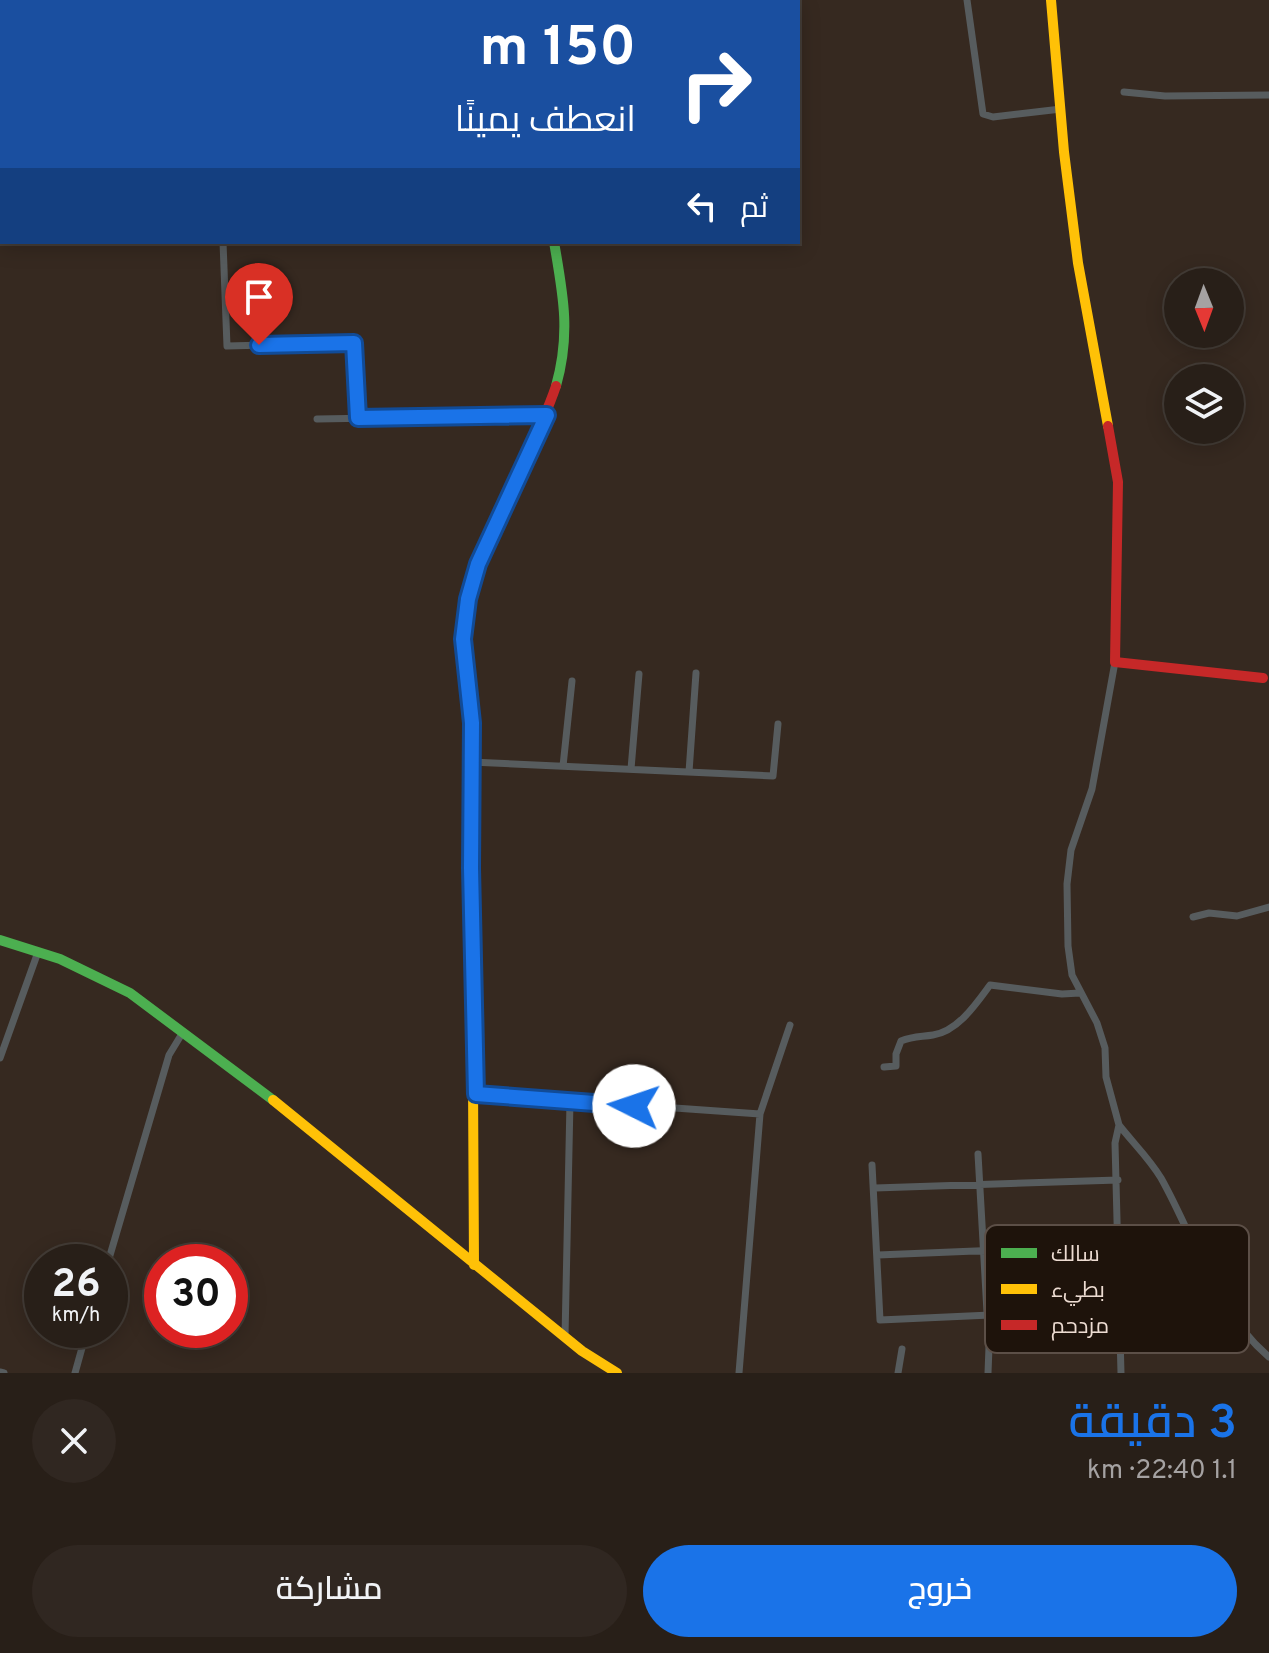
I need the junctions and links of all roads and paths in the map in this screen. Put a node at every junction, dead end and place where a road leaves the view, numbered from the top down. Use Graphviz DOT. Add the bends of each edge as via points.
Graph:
graph roads {
  1 [pos="967,0"];
  2 [pos="1051,0"];
  3 [pos="1124,92"];
  4 [pos="1269,95"];
  5 [pos="1061,109"];
  6 [pos="223,244"];
  7 [pos="554,244"];
  8 [pos="547,415"];
  9 [pos="358,418"];
  10 [pos="317,419"];
  11 [pos="1115,662"];
  12 [pos="696,673"];
  13 [pos="639,674"];
  14 [pos="1263,678"];
  15 [pos="572,681"];
  16 [pos="778,724"];
  17 [pos="471,762"];
  18 [pos="563,766"];
  19 [pos="631,769"];
  20 [pos="689,772"];
  21 [pos="1269,907"];
  22 [pos="1193,917"];
  23 [pos="0,940"];
  24 [pos="38,952"];
  25 [pos="1080,993"];
  26 [pos="790,1025"];
  27 [pos="183,1032"];
  28 [pos="0,1058"];
  29 [pos="884,1067"];
  30 [pos="476,1094"];
  31 [pos="570,1102"];
  32 [pos="760,1114"];
  33 [pos="1119,1125"];
  34 [pos="978,1154"];
  35 [pos="872,1165"];
  36 [pos="1118,1180"];
  37 [pos="981,1185"];
  38 [pos="875,1188"];
  39 [pos="1118,1225"];
  40 [pos="1183,1225"];
  41 [pos="113,1244"];
  42 [pos="985,1252"];
  43 [pos="878,1255"];
  44 [pos="474,1265"];
  45 [pos="985,1315"];
  46 [pos="565,1337"];
  47 [pos="1249,1338"];
  48 [pos="82,1348"];
  49 [pos="902,1349"];
  50 [pos="987,1353"];
  51 [pos="1269,1357"];
  52 [pos="75,1373"];
  53 [pos="617,1373"];
  54 [pos="739,1373"];
  55 [pos="898,1373"];
  56 [pos="988,1373"];
  1 -- 5 [label="street" via="983,114"];
  2 -- 5 [label="street"];
  3 -- 4 [label="street"];
  5 -- 11 [label="street" via="1078,263 1118,482"];
  6 -- 9 [label="street" via="227,346 354,343"];
  7 -- 8 [label="street" via="566,343"];
  8 -- 9 [label="street"];
  8 -- 17 [label="street" via="478,564 468,599 463,639"];
  9 -- 10 [label="street"];
  11 -- 14 [label="street"];
  11 -- 25 [label="street" via="1092,789 1071,850 1067,884 1068,946"];
  12 -- 20 [label="street"];
  13 -- 19 [label="street"];
  15 -- 18 [label="street"];
  16 -- 20 [label="street" via="773,776"];
  17 -- 18 [label="street"];
  17 -- 30 [label="street"];
  18 -- 19 [label="street"];
  19 -- 20 [label="street"];
  21 -- 22 [label="street" via="1237,916"];
  23 -- 24 [label="street"];
  24 -- 27 [label="street" via="130,993"];
  24 -- 28 [label="street"];
  25 -- 29 [label="street" via="990,985 957,1024 935,1035 901,1041 896,1066"];
  25 -- 33 [label="street" via="1105,1048 1106,1077"];
  26 -- 32 [label="street"];
  27 -- 41 [label="street" via="169,1055"];
  27 -- 44 [label="street"];
  30 -- 31 [label="street"];
  30 -- 44 [label="street"];
  31 -- 32 [label="street"];
  31 -- 46 [label="street"];
  32 -- 54 [label="street"];
  33 -- 36 [label="street"];
  33 -- 40 [label="street" via="1149,1158"];
  34 -- 37 [label="street"];
  35 -- 38 [label="street"];
  36 -- 37 [label="street"];
  36 -- 39 [label="street"];
  37 -- 38 [label="street"];
  37 -- 42 [label="street"];
  38 -- 43 [label="street"];
  42 -- 43 [label="street"];
  43 -- 45 [label="street" via="880,1320"];
  44 -- 46 [label="street"];
  46 -- 53 [label="street"];
  47 -- 51 [label="street"];
  48 -- 52 [label="street"];
  49 -- 55 [label="street"];
  50 -- 56 [label="street"];
}
